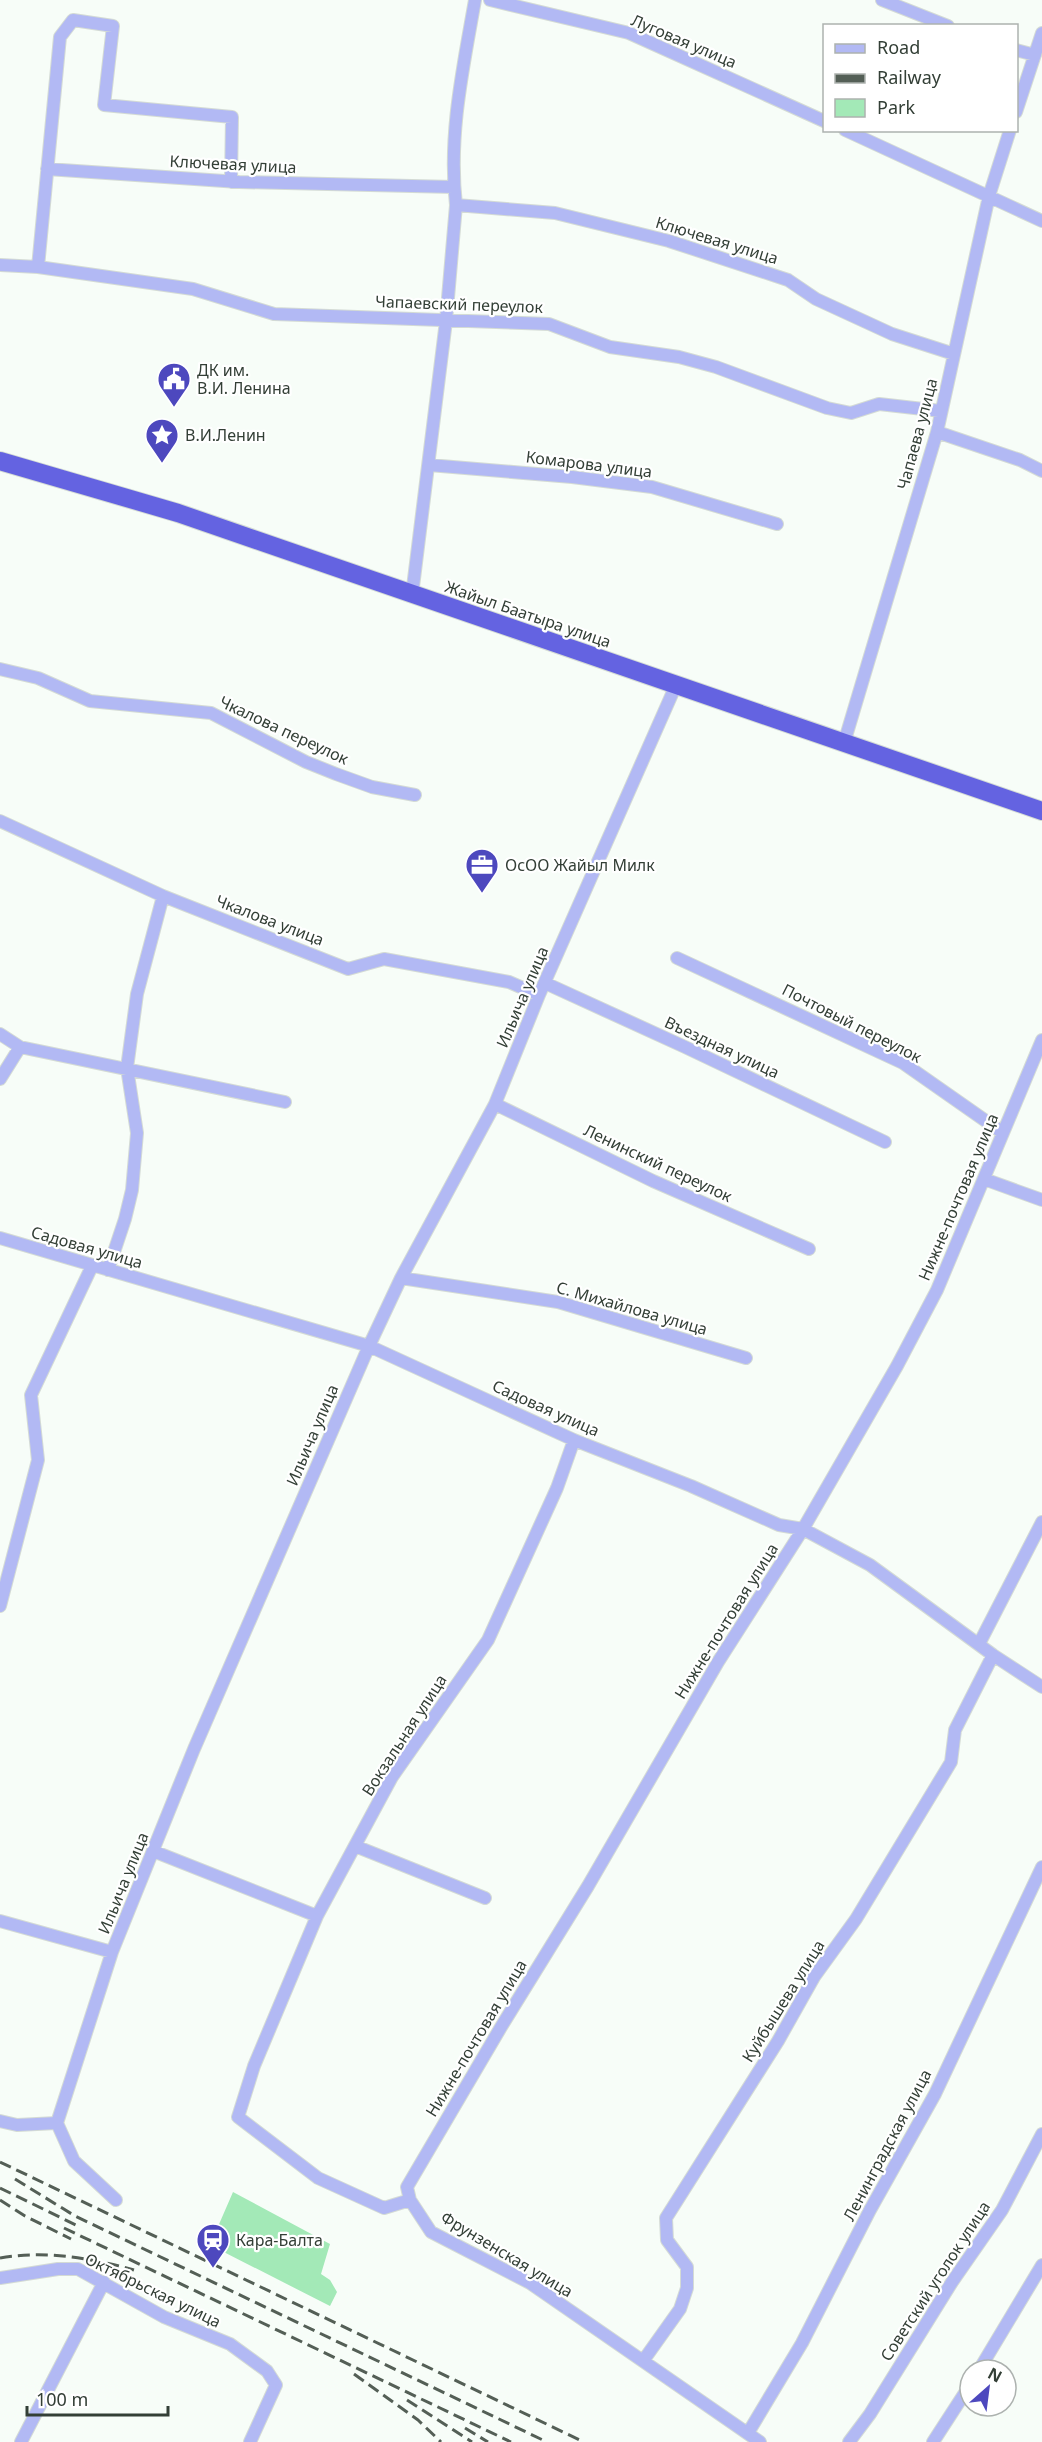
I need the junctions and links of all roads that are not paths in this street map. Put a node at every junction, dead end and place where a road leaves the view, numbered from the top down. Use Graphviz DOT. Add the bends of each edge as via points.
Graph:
graph roads {
  1 [pos="475,0"];
  2 [pos="490,0"];
  3 [pos="543,0"];
  4 [pos="882,0"];
  5 [pos="538,13"];
  6 [pos="943,24"];
  7 [pos="1042,33"];
  8 [pos="1018,50"];
  9 [pos="1035,55"];
  10 [pos="1018,109"];
  11 [pos="823,121"];
  12 [pos="848,132"];
  13 [pos="1010,132"];
  14 [pos="47,169"];
  15 [pos="231,182"];
  16 [pos="454,187"];
  17 [pos="990,196"];
  18 [pos="456,205"];
  19 [pos="1042,221"];
  20 [pos="0,265"];
  21 [pos="38,267"];
  22 [pos="446,321"];
  23 [pos="954,354"];
  24 [pos="941,411"];
  25 [pos="937,432"];
  26 [pos="0,461"];
  27 [pos="429,465"];
  28 [pos="1042,471"];
  29 [pos="777,524"];
  30 [pos="412,595"];
  31 [pos="0,669"];
  32 [pos="676,685"];
  33 [pos="844,743"];
  34 [pos="415,795"];
  35 [pos="1042,811"];
  36 [pos="0,821"];
  37 [pos="163,896"];
  38 [pos="677,957"];
  39 [pos="545,983"];
  40 [pos="539,995"];
  41 [pos="0,1034"];
  42 [pos="1042,1040"];
  43 [pos="20,1047"];
  44 [pos="127,1068"];
  45 [pos="0,1079"];
  46 [pos="285,1102"];
  47 [pos="495,1104"];
  48 [pos="1003,1133"];
  49 [pos="885,1142"];
  50 [pos="984,1179"];
  51 [pos="1042,1200"];
  52 [pos="0,1238"];
  53 [pos="809,1249"];
  54 [pos="93,1266"];
  55 [pos="108,1270"];
  56 [pos="401,1278"];
  57 [pos="369,1346"];
  58 [pos="746,1358"];
  59 [pos="574,1440"];
  60 [pos="1042,1522"];
  61 [pos="803,1529"];
  62 [pos="0,1606"];
  63 [pos="979,1644"];
  64 [pos="993,1655"];
  65 [pos="1042,1687"];
  66 [pos="355,1846"];
  67 [pos="153,1851"];
  68 [pos="1042,1867"];
  69 [pos="485,1899"];
  70 [pos="317,1916"];
  71 [pos="0,1921"];
  72 [pos="112,1952"];
  73 [pos="0,2121"];
  74 [pos="57,2124"];
  75 [pos="1042,2134"];
  76 [pos="116,2200"];
  77 [pos="411,2200"];
  78 [pos="1042,2265"];
  79 [pos="0,2278"];
  80 [pos="105,2282"];
  81 [pos="986,2358"];
  82 [pos="643,2361"];
  83 [pos="958,2403"];
  84 [pos="748,2433"];
  85 [pos="21,2442"];
  86 [pos="250,2442"];
  87 [pos="760,2442"];
  88 [pos="849,2442"];
  89 [pos="933,2442"];
  1 -- 16 [label="street" via="456,106"];
  2 -- 5 [label="street, Луговая улица"];
  3 -- 5 [label="street"];
  4 -- 6 [label="street"];
  5 -- 11 [label="street, Луговая улица" via="628,33"];
  7 -- 9 [label="street"];
  8 -- 9 [label="street"];
  9 -- 10 [label="street"];
  12 -- 17 [label="street"];
  13 -- 17 [label="street, Чапаева улица"];
  14 -- 15 [label="street, Ключевая улица"];
  14 -- 15 [label="street" via="60,37 73,20 112,26 104,105 232,117"];
  14 -- 21 [label="street"];
  15 -- 16 [label="street, Ключевая улица"];
  16 -- 18 [label="street"];
  17 -- 19 [label="street"];
  17 -- 23 [label="street, Чапаева улица"];
  18 -- 22 [label="street"];
  18 -- 23 [label="street, Ключевая улица" via="555,213 669,241 788,280 816,299 892,334"];
  20 -- 21 [label="street, Чапаевский переулок"];
  21 -- 22 [label="street, Чапаевский переулок" via="193,289 273,314"];
  22 -- 24 [label="street, Чапаевский переулок" via="549,324 610,347 716,367 827,408 851,413 879,404"];
  22 -- 27 [label="street"];
  23 -- 24 [label="street, Чапаева улица"];
  24 -- 25 [label="street, Чапаева улица"];
  25 -- 28 [label="street"];
  25 -- 33 [label="street, Чапаева улица"];
  26 -- 30 [label="highway, Жайыл Баатыра улица" via="178,513"];
  27 -- 29 [label="street, Комарова улица" via="652,487"];
  27 -- 30 [label="street"];
  30 -- 32 [label="highway, Жайыл Баатыра улица"];
  31 -- 34 [label="street, Чкалова переулок" via="38,678 90,701 212,713 306,762 372,787"];
  32 -- 33 [label="highway, Жайыл Баатыра улица"];
  32 -- 39 [label="street, Ильича улица"];
  33 -- 35 [label="highway, Жайыл Баатыра улица"];
  36 -- 37 [label="street, Чкалова улица"];
  37 -- 40 [label="street, Чкалова улица" via="348,969 384,958 509,982"];
  37 -- 44 [label="street" via="137,994"];
  38 -- 48 [label="street, Почтовый переулок" via="903,1064"];
  39 -- 40 [label="street, Ильича улица"];
  39 -- 49 [label="street, Въездная улица"];
  40 -- 47 [label="street, Ильича улица"];
  41 -- 43 [label="street"];
  42 -- 48 [label="street, Нижне-почтовая улица"];
  43 -- 44 [label="street"];
  43 -- 45 [label="street"];
  44 -- 46 [label="street"];
  44 -- 55 [label="street" via="137,1133 132,1190"];
  47 -- 53 [label="street, Ленинский переулок" via="652,1181"];
  47 -- 56 [label="street, Ильича улица"];
  48 -- 50 [label="street, Нижне-почтовая улица"];
  50 -- 51 [label="street"];
  50 -- 61 [label="street, Нижне-почтовая улица" via="938,1290"];
  52 -- 54 [label="street, Садовая улица"];
  54 -- 55 [label="street, Садовая улица"];
  54 -- 62 [label="street" via="32,1395 38,1460"];
  55 -- 57 [label="street, Садовая улица"];
  56 -- 57 [label="street, Ильича улица"];
  56 -- 58 [label="street, С. Михайлова улица" via="558,1302"];
  57 -- 59 [label="street, Садовая улица"];
  57 -- 67 [label="street, Ильича улица"];
  59 -- 61 [label="street, Садовая улица" via="779,1525"];
  59 -- 66 [label="street, Вокзальная улица" via="557,1488 488,1640 392,1777"];
  60 -- 63 [label="street"];
  61 -- 63 [label="street, Садовая улица" via="870,1564"];
  61 -- 77 [label="street, Нижне-почтовая улица" via="718,1662 407,2187"];
  63 -- 64 [label="street, Садовая улица"];
  64 -- 65 [label="street, Садовая улица"];
  64 -- 82 [label="street, Куйбышева улица" via="955,1730 951,1762 666,2218 668,2240 687,2267 687,2288 680,2309"];
  66 -- 69 [label="street"];
  66 -- 70 [label="street, Вокзальная улица"];
  67 -- 70 [label="street"];
  67 -- 72 [label="street, Ильича улица"];
  68 -- 84 [label="street, Ленинградская улица" via="935,2094 802,2343"];
  70 -- 77 [label="street, Вокзальная улица" via="254,2066 238,2117 318,2178 384,2208"];
  71 -- 72 [label="street"];
  72 -- 74 [label="street, Ильича улица"];
  73 -- 74 [label="street" via="17,2125"];
  74 -- 76 [label="street" via="74,2161"];
  75 -- 88 [label="street, Советский уголок улица" via="1002,2210"];
  77 -- 82 [label="street, Фрунзенская улица" via="431,2232 530,2283"];
  78 -- 81 [label="street"];
  79 -- 80 [label="street, Октябрьская улица" via="78,2269"];
  80 -- 85 [label="street"];
  80 -- 86 [label="street, Октябрьская улица" via="164,2317 230,2344 267,2371 276,2385"];
  82 -- 84 [label="street, Фрунзенская улица"];
  83 -- 89 [label="street"];
  84 -- 87 [label="street, Фрунзенская улица"];
}
